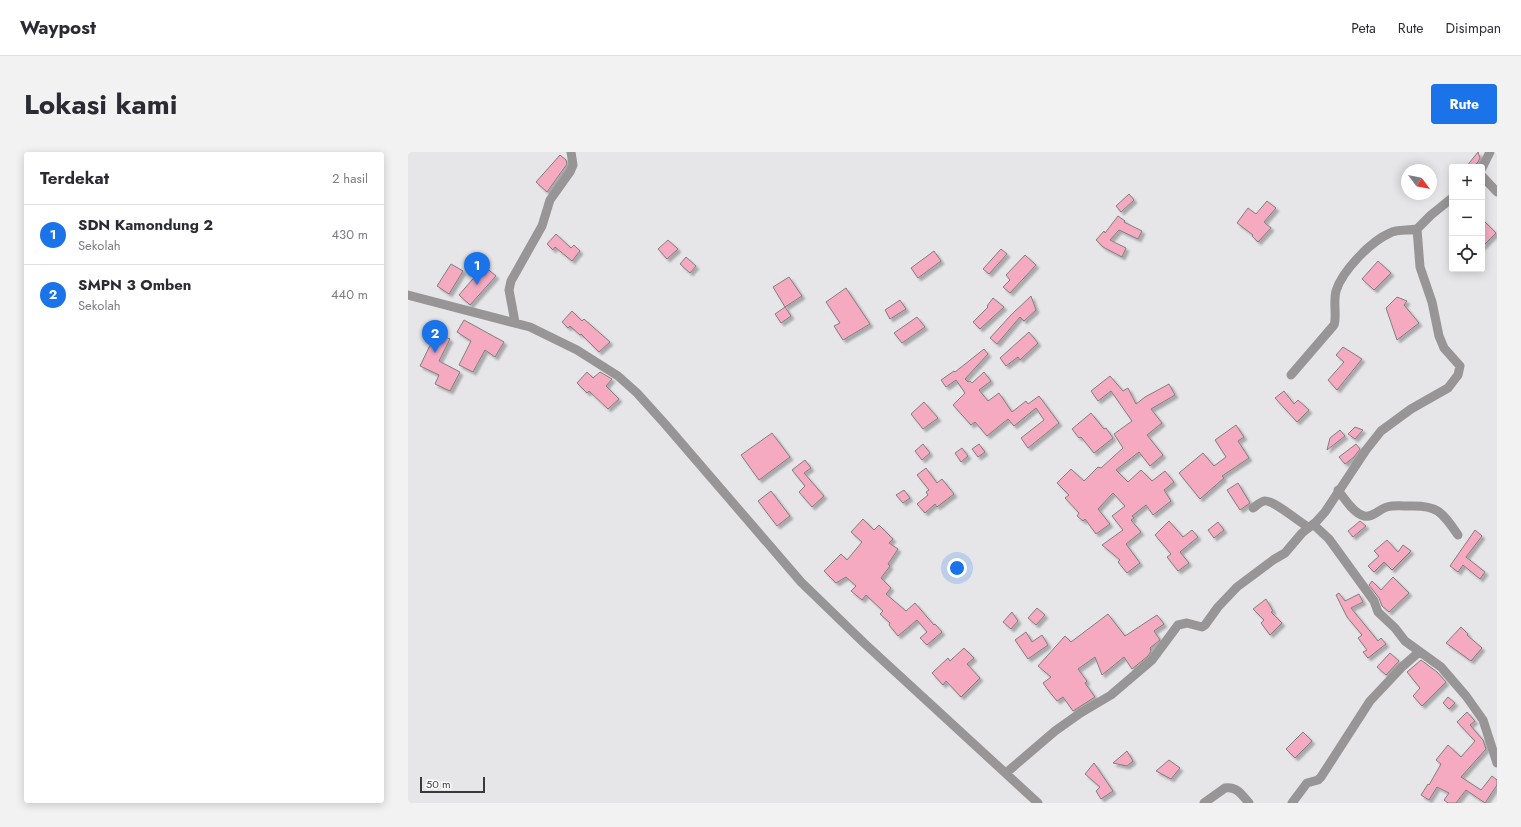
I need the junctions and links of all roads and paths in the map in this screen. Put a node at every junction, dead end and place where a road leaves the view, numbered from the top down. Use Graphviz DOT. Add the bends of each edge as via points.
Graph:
graph roads {
  1 [pos="571,152"];
  2 [pos="1490,152"];
  3 [pos="1484,164"];
  4 [pos="1485,179"];
  5 [pos="1497,192"];
  6 [pos="1450,200"];
  7 [pos="1417,229"];
  8 [pos="408,295"];
  9 [pos="515,322"];
  10 [pos="1291,374"];
  11 [pos="1338,490"];
  12 [pos="1253,508"];
  13 [pos="1311,525"];
  14 [pos="1458,535"];
  15 [pos="1419,652"];
  16 [pos="1497,763"];
  17 [pos="1006,773"];
  18 [pos="1038,803"];
  19 [pos="1204,803"];
  20 [pos="1249,803"];
  21 [pos="1292,803"];
  1 -- 9 [label="street" via="573,165 570,172 550,200 542,226 511,281"];
  2 -- 3 [label="street"];
  4 -- 5 [label="street"];
  6 -- 7 [label="street"];
  7 -- 10 [label="street" via="1390,233 1372,244 1351,267 1337,289 1334,325"];
  7 -- 11 [label="street" via="1420,267 1432,302 1439,336 1444,348 1460,364 1460,370 1448,388 1411,409 1381,431"];
  8 -- 9 [label="street"];
  9 -- 17 [label="street" via="564,343 605,366 627,383 801,582"];
  11 -- 13 [label="street" via="1324,512"];
  11 -- 14 [label="street" via="1364,516 1375,514 1387,507 1433,507 1441,512"];
  12 -- 13 [label="street" via="1264,501 1273,502 1289,516"];
  13 -- 15 [label="street" via="1329,539 1374,601 1378,612 1408,645"];
  13 -- 17 [label="street" via="1285,553 1237,587 1205,625 1178,625 1156,656 1111,695 1055,731"];
  15 -- 16 [label="street" via="1441,667 1478,711"];
  15 -- 21 [label="street" via="1370,701 1321,777 1307,783"];
  17 -- 18 [label="street"];
  19 -- 20 [label="street" via="1228,787 1236,789"];
}
